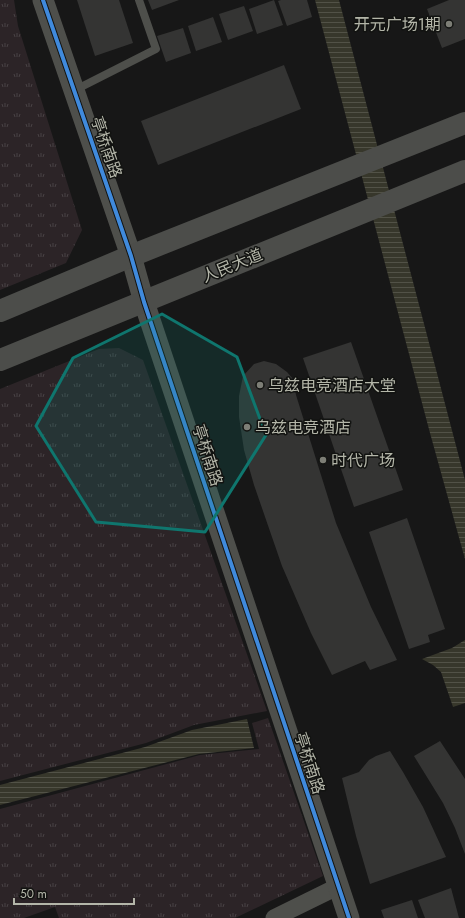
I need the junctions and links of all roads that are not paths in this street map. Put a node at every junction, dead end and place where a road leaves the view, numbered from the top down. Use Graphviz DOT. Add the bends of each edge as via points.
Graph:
graph roads {
  1 [pos="43,0"];
  2 [pos="139,0"];
  3 [pos="74,91"];
  4 [pos="465,123"];
  5 [pos="465,171"];
  6 [pos="131,256"];
  7 [pos="144,302"];
  8 [pos="0,311"];
  9 [pos="0,360"];
  10 [pos="339,886"];
  11 [pos="274,918"];
  12 [pos="349,918"];
  1 -- 3 [label="street, 亭桥南路"];
  2 -- 3 [label="lane" via="156,49"];
  3 -- 6 [label="street, 亭桥南路"];
  4 -- 6 [label="main road"];
  5 -- 7 [label="main road, 人民大道"];
  6 -- 7 [label="street, 亭桥南路"];
  6 -- 8 [label="main road"];
  7 -- 9 [label="main road, 人民大道"];
  7 -- 10 [label="street, 亭桥南路"];
  10 -- 11 [label="street"];
  10 -- 12 [label="street, 亭桥南路"];
}
